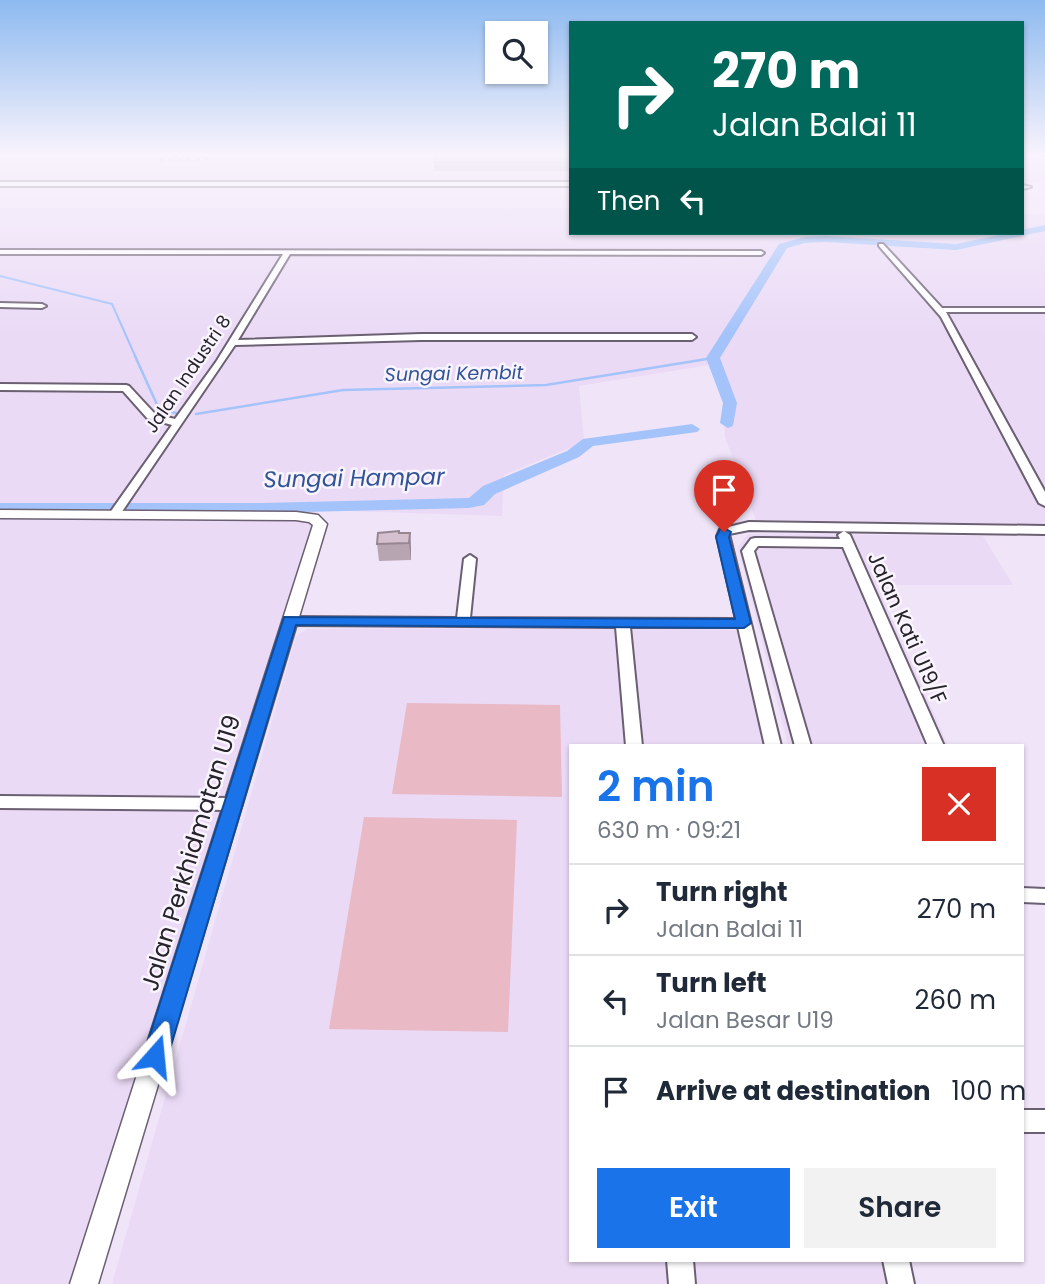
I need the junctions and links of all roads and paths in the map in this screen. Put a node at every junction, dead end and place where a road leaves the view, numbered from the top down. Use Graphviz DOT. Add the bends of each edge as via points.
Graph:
graph roads {
  1 [pos="881,245"];
  2 [pos="0,252"];
  3 [pos="288,252"];
  4 [pos="761,253"];
  5 [pos="0,305"];
  6 [pos="43,306"];
  7 [pos="940,310"];
  8 [pos="1045,310"];
  9 [pos="692,337"];
  10 [pos="232,343"];
  11 [pos="0,387"];
  12 [pos="177,423"];
  13 [pos="1045,503"];
  14 [pos="117,511"];
  15 [pos="0,514"];
  16 [pos="840,527"];
  17 [pos="1045,530"];
  18 [pos="847,543"];
  19 [pos="470,559"];
  20 [pos="290,621"];
  21 [pos="463,622"];
  22 [pos="623,623"];
  23 [pos="744,623"];
  24 [pos="634,744"];
  25 [pos="773,744"];
  26 [pos="802,744"];
  27 [pos="935,744"];
  28 [pos="0,802"];
  29 [pos="234,804"];
  30 [pos="1024,895"];
  31 [pos="1045,896"];
  32 [pos="1024,1121"];
  33 [pos="1045,1121"];
  34 [pos="680,1262"];
  35 [pos="896,1262"];
  36 [pos="84,1284"];
  37 [pos="682,1284"];
  38 [pos="901,1284"];
  1 -- 7 [label="street"];
  2 -- 3 [label="street"];
  3 -- 4 [label="street"];
  3 -- 10 [label="street, Jalan Industri 8"];
  5 -- 6 [label="street"];
  7 -- 8 [label="street"];
  7 -- 13 [label="street"];
  9 -- 10 [label="street" via="421,337"];
  10 -- 12 [label="street, Jalan Industri 8"];
  11 -- 12 [label="street" via="125,388 150,416"];
  12 -- 14 [label="street, Jalan Industri 8"];
  14 -- 15 [label="street"];
  14 -- 20 [label="street, Jalan Perkhidmatan U19" via="316,519 320,531"];
  16 -- 17 [label="street"];
  16 -- 18 [label="street, Jalan Kati U19/F"];
  16 -- 23 [label="street" via="729,529 723,537"];
  18 -- 26 [label="street" via="755,542 748,551"];
  18 -- 27 [label="street, Jalan Kati U19/F"];
  19 -- 21 [label="street"];
  20 -- 21 [label="street"];
  20 -- 29 [label="street, Jalan Perkhidmatan U19"];
  21 -- 22 [label="street"];
  22 -- 23 [label="street"];
  22 -- 24 [label="street"];
  23 -- 25 [label="street"];
  28 -- 29 [label="street"];
  29 -- 36 [label="street, Jalan Perkhidmatan U19"];
  30 -- 31 [label="street"];
  32 -- 33 [label="street"];
  34 -- 37 [label="street"];
  35 -- 38 [label="street"];
}
